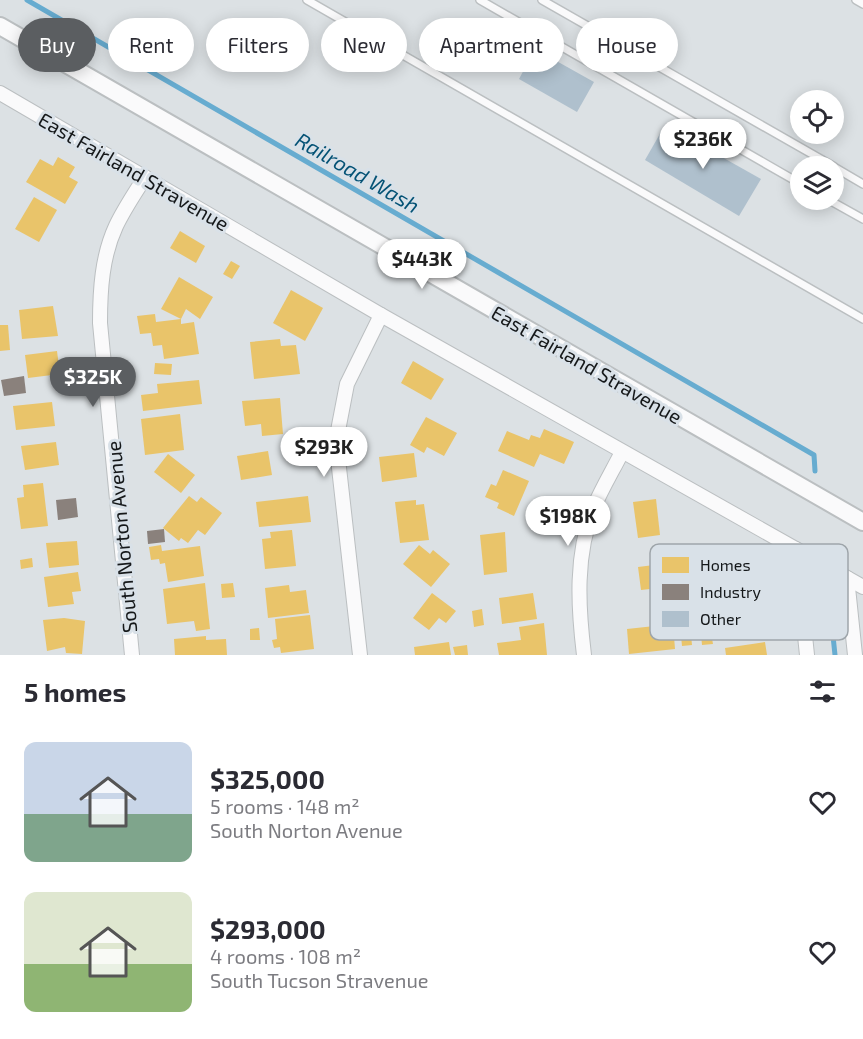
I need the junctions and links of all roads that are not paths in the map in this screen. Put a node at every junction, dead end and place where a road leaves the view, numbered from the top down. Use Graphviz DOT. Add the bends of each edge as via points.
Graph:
graph roads {
  1 [pos="307,0"];
  2 [pos="480,0"];
  3 [pos="542,0"];
  4 [pos="856,0"];
  5 [pos="863,4"];
  6 [pos="0,26"];
  7 [pos="0,93"];
  8 [pos="814,156"];
  9 [pos="844,173"];
  10 [pos="144,177"];
  11 [pos="790,178"];
  12 [pos="863,184"];
  13 [pos="844,208"];
  14 [pos="863,219"];
  15 [pos="381,315"];
  16 [pos="863,319"];
  17 [pos="622,452"];
  18 [pos="863,522"];
  19 [pos="787,544"];
  20 [pos="848,579"];
  21 [pos="863,587"];
  22 [pos="848,588"];
  23 [pos="805,640"];
  24 [pos="132,655"];
  25 [pos="360,655"];
  26 [pos="584,655"];
  27 [pos="807,655"];
  28 [pos="855,655"];
  1 -- 16 [label="lane"];
  2 -- 11 [label="lane"];
  3 -- 8 [label="lane"];
  4 -- 5 [label="lane"];
  6 -- 18 [label="street, East Fairland Stravenue"];
  7 -- 10 [label="street, East Fairland Stravenue"];
  9 -- 12 [label="lane"];
  10 -- 15 [label="street, East Fairland Stravenue"];
  10 -- 24 [label="street, South Norton Avenue" via="116,225 107,250 100,300"];
  13 -- 14 [label="lane"];
  15 -- 17 [label="street, East Fairland Stravenue"];
  15 -- 25 [label="street" via="347,384 336,441"];
  17 -- 19 [label="street, East Fairland Stravenue"];
  17 -- 26 [label="street" via="594,508 586,537 579,590"];
  20 -- 21 [label="street, East Fairland Stravenue"];
  22 -- 28 [label="street"];
  23 -- 27 [label="street"];
}
